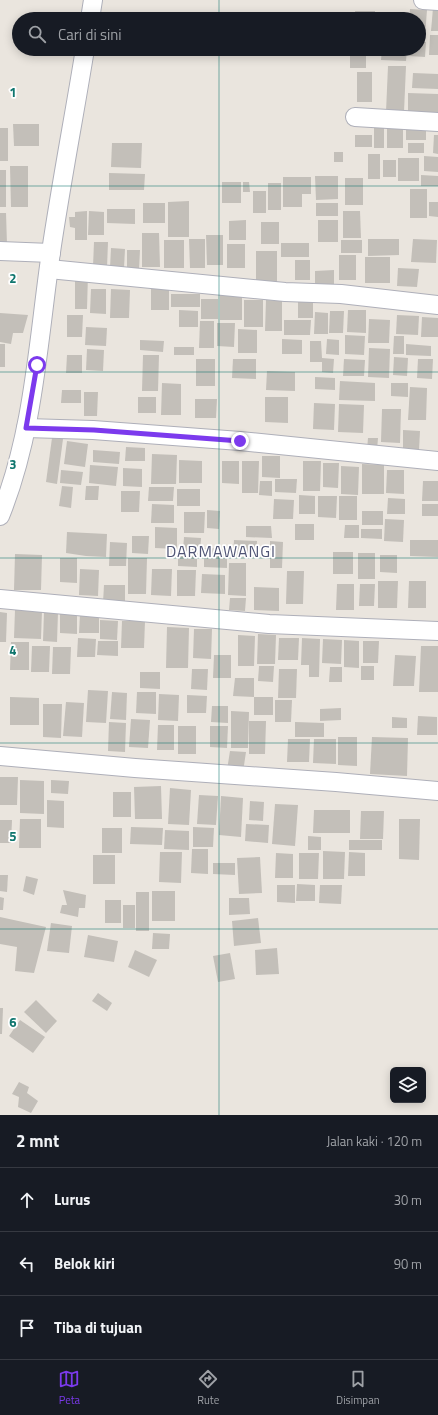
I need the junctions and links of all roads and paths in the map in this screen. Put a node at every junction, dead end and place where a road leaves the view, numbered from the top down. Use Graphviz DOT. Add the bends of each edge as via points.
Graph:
graph roads {
  1 [pos="93,0"];
  2 [pos="423,0"];
  3 [pos="438,2"];
  4 [pos="91,12"];
  5 [pos="84,56"];
  6 [pos="355,117"];
  7 [pos="438,122"];
  8 [pos="0,251"];
  9 [pos="50,261"];
  10 [pos="438,306"];
  11 [pos="26,428"];
  12 [pos="438,461"];
  13 [pos="0,516"];
  14 [pos="0,599"];
  15 [pos="438,631"];
  16 [pos="0,756"];
  17 [pos="438,791"];
  1 -- 4 [label="street"];
  2 -- 3 [label="street"];
  5 -- 9 [label="street"];
  6 -- 7 [label="street"];
  8 -- 9 [label="street"];
  9 -- 10 [label="street" via="284,292 341,294"];
  9 -- 11 [label="street"];
  11 -- 12 [label="street" via="94,430 240,441"];
  11 -- 13 [label="street"];
  14 -- 15 [label="street" via="268,624"];
  16 -- 17 [label="street"];
}
